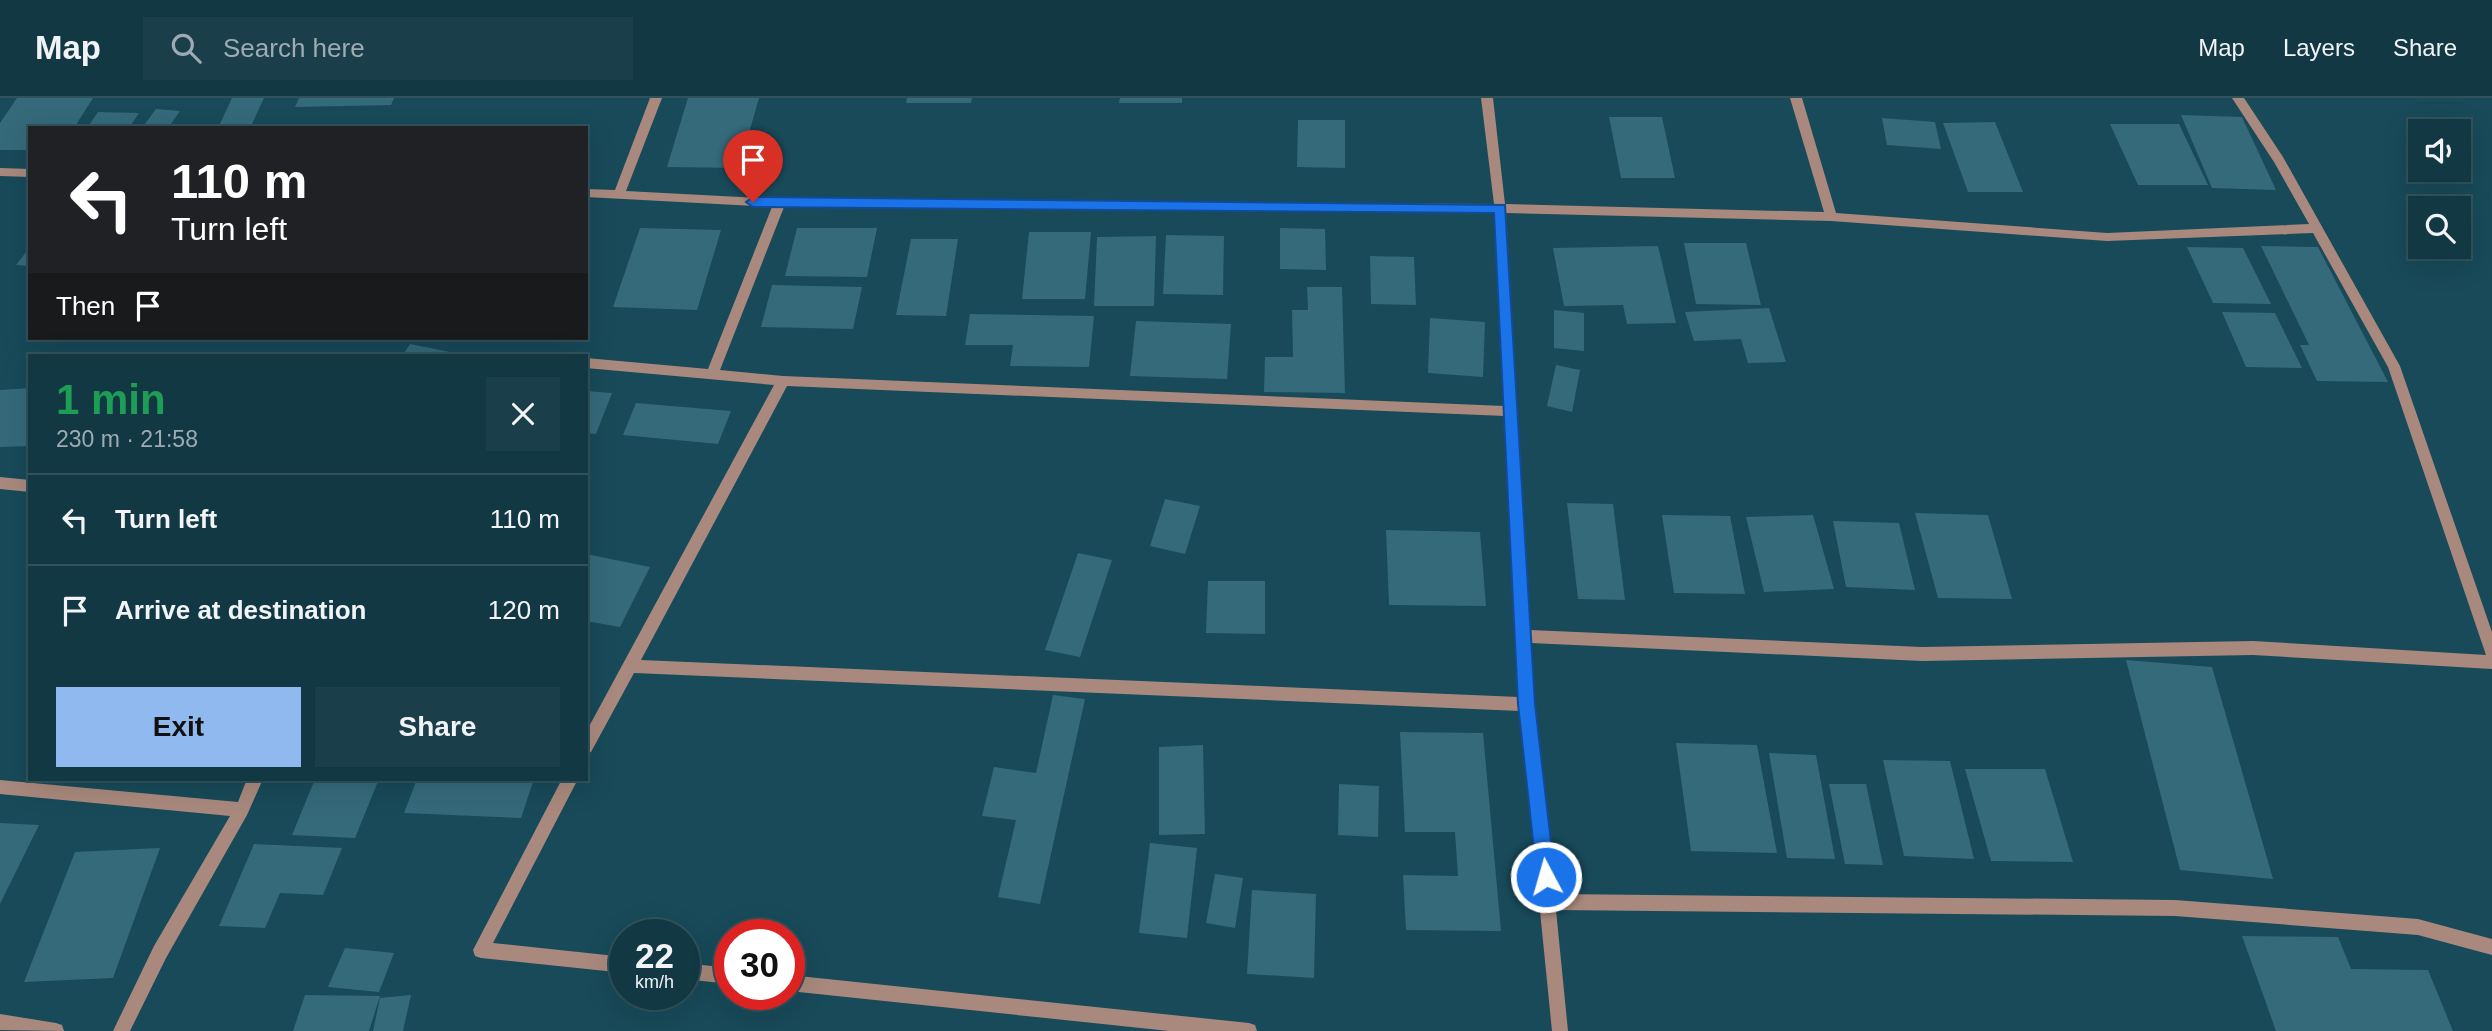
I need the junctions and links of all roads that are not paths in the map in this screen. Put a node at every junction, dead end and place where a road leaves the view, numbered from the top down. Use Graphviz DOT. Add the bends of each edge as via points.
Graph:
graph roads {
  1 [pos="656,98"];
  2 [pos="1487,98"];
  3 [pos="1796,98"];
  4 [pos="2238,98"];
  5 [pos="0,172"];
  6 [pos="28,173"];
  7 [pos="588,193"];
  8 [pos="619,194"];
  9 [pos="780,204"];
  10 [pos="1500,208"];
  11 [pos="1831,217"];
  12 [pos="2315,228"];
  13 [pos="588,363"];
  14 [pos="712,374"];
  15 [pos="783,381"];
  16 [pos="1509,411"];
  17 [pos="0,483"];
  18 [pos="28,486"];
  19 [pos="1525,636"];
  20 [pos="2492,653"];
  21 [pos="2492,662"];
  22 [pos="628,666"];
  23 [pos="1527,704"];
  24 [pos="588,743"];
  25 [pos="254,781"];
  26 [pos="569,781"];
  27 [pos="0,787"];
  28 [pos="242,810"];
  29 [pos="1548,902"];
  30 [pos="2492,947"];
  31 [pos="609,963"];
  32 [pos="805,985"];
  33 [pos="0,1022"];
  34 [pos="56,1031"];
  35 [pos="121,1031"];
  36 [pos="1249,1031"];
  37 [pos="1560,1031"];
  1 -- 8 [label="street"];
  2 -- 10 [label="street"];
  3 -- 11 [label="street"];
  4 -- 12 [label="street" via="2279,160"];
  5 -- 6 [label="street"];
  7 -- 8 [label="street"];
  8 -- 9 [label="street"];
  9 -- 10 [label="street"];
  9 -- 14 [label="street"];
  10 -- 11 [label="street"];
  10 -- 16 [label="street"];
  11 -- 12 [label="street" via="2107,237"];
  12 -- 20 [label="street" via="2394,366"];
  13 -- 14 [label="street"];
  14 -- 15 [label="street"];
  15 -- 16 [label="street"];
  15 -- 22 [label="street"];
  16 -- 19 [label="street"];
  17 -- 18 [label="street"];
  19 -- 21 [label="street" via="1922,654 2253,648"];
  19 -- 23 [label="street"];
  22 -- 23 [label="street"];
  22 -- 24 [label="street"];
  23 -- 29 [label="street"];
  25 -- 28 [label="street"];
  26 -- 31 [label="street" via="481,950"];
  27 -- 28 [label="street"];
  28 -- 35 [label="street" via="160,952"];
  29 -- 30 [label="street" via="2175,908 2418,927"];
  29 -- 37 [label="street"];
  32 -- 36 [label="street"];
  33 -- 34 [label="street"];
}
